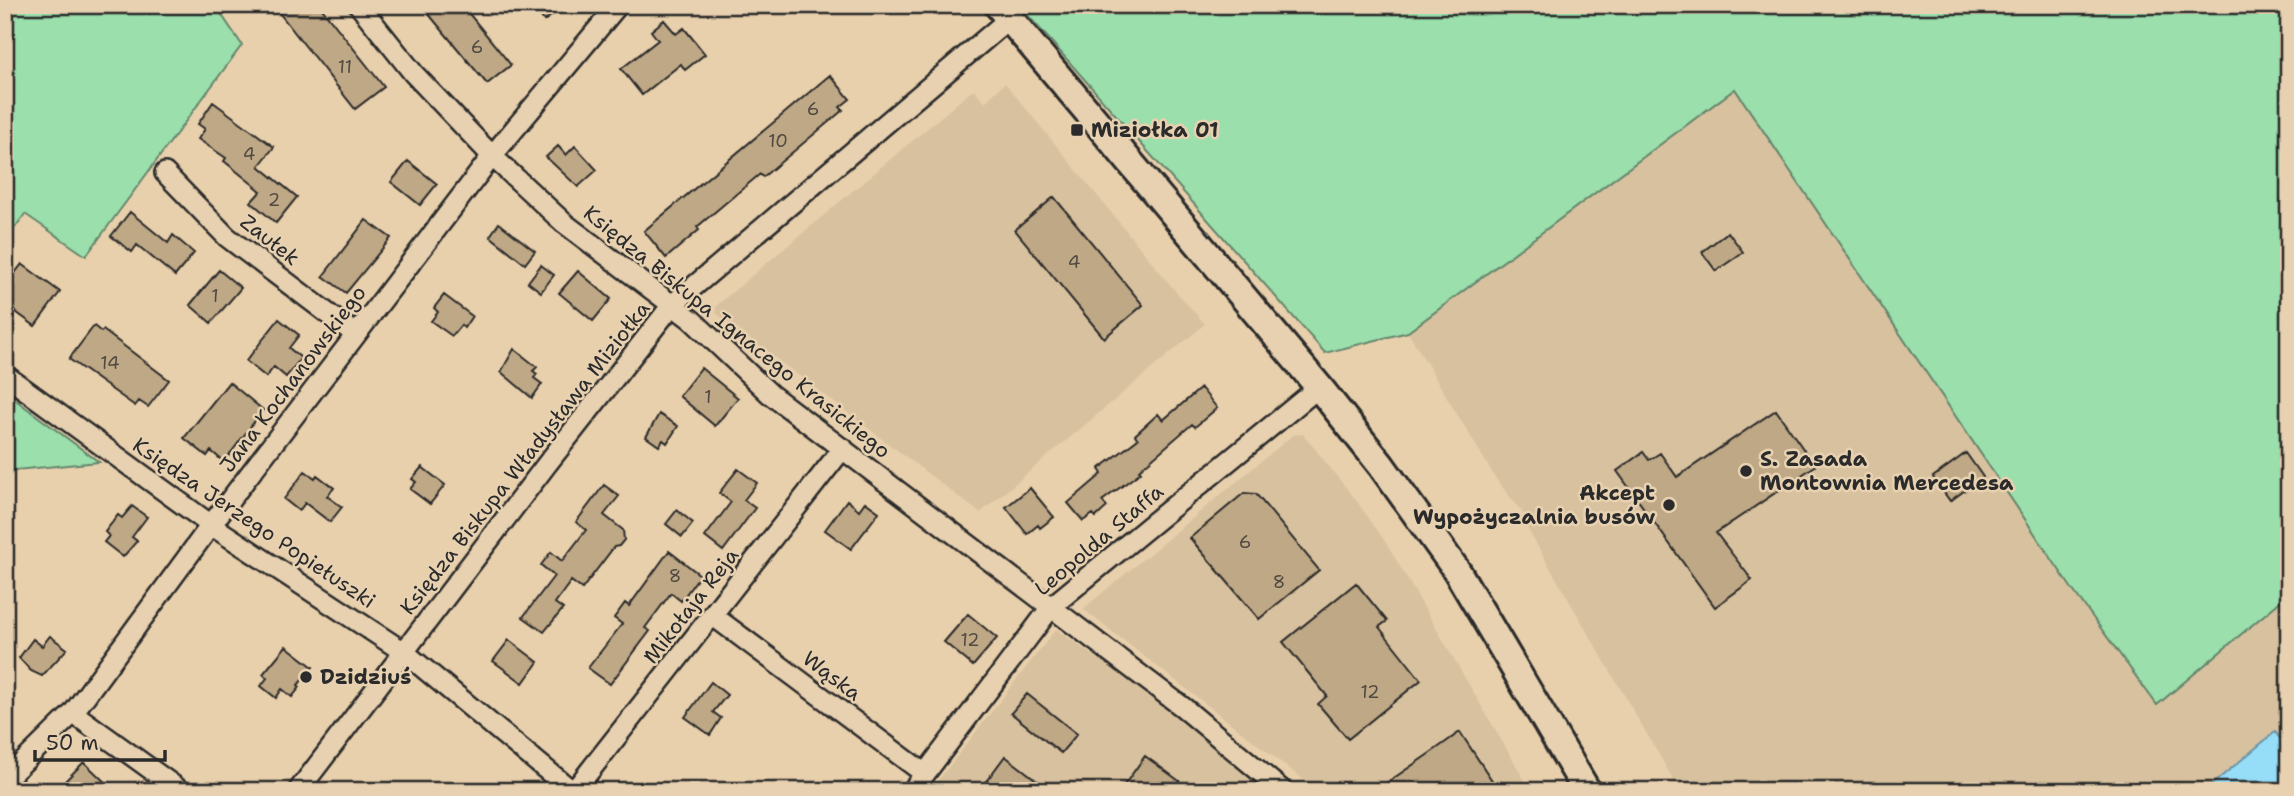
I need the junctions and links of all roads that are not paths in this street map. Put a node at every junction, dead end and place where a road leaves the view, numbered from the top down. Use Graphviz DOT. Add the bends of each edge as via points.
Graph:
graph roads {
  1 [pos="359,5"];
  2 [pos="618,5"];
  3 [pos="1003,12"];
  4 [pos="492,156"];
  5 [pos="165,173"];
  6 [pos="672,305"];
  7 [pos="355,334"];
  8 [pos="5,375"];
  9 [pos="1319,387"];
  10 [pos="843,449"];
  11 [pos="211,525"];
  12 [pos="1052,606"];
  13 [pos="712,615"];
  14 [pos="404,652"];
  15 [pos="73,713"];
  16 [pos="925,774"];
  17 [pos="5,780"];
  18 [pos="181,791"];
  19 [pos="298,791"];
  20 [pos="573,791"];
  21 [pos="912,791"];
  22 [pos="1283,791"];
  23 [pos="1587,791"];
  1 -- 4 [label="street, Księdza Biskupa Ignacego Krasickiego" via="414,74"];
  2 -- 4 [label="street, Jana Kochanowskiego"];
  3 -- 6 [label="street, Księdza Biskupa Władysława Miziołka"];
  3 -- 9 [label="street"];
  4 -- 6 [label="street, Księdza Biskupa Ignacego Krasickiego" via="564,223"];
  4 -- 7 [label="street, Jana Kochanowskiego"];
  5 -- 7 [label="street, Zaułek" via="227,237"];
  6 -- 10 [label="street, Księdza Biskupa Ignacego Krasickiego" via="770,394"];
  6 -- 14 [label="street, Księdza Biskupa Władysława Miziołka"];
  7 -- 11 [label="street, Jana Kochanowskiego"];
  8 -- 11 [label="street, Księdza Jerzego Popiełuszki"];
  9 -- 12 [label="street, Leopolda Staffa"];
  9 -- 23 [label="street" via="1457,571"];
  10 -- 12 [label="street, Księdza Biskupa Ignacego Krasickiego"];
  10 -- 13 [label="street, Mikołaja Reja"];
  11 -- 14 [label="street, Księdza Jerzego Popiełuszki"];
  11 -- 15 [label="street, Jana Kochanowskiego"];
  12 -- 16 [label="street, Leopolda Staffa"];
  12 -- 22 [label="street, Księdza Biskupa Ignacego Krasickiego" via="1195,716"];
  13 -- 16 [label="street, Wąska"];
  13 -- 20 [label="street, Mikołaja Reja"];
  14 -- 19 [label="street, Księdza Biskupa Władysława Miziołka"];
  14 -- 20 [label="street, Księdza Jerzego Popiełuszki"];
  15 -- 17 [label="street, Jana Kochanowskiego"];
  15 -- 18 [label="street"];
  16 -- 21 [label="street, Leopolda Staffa"];
}
